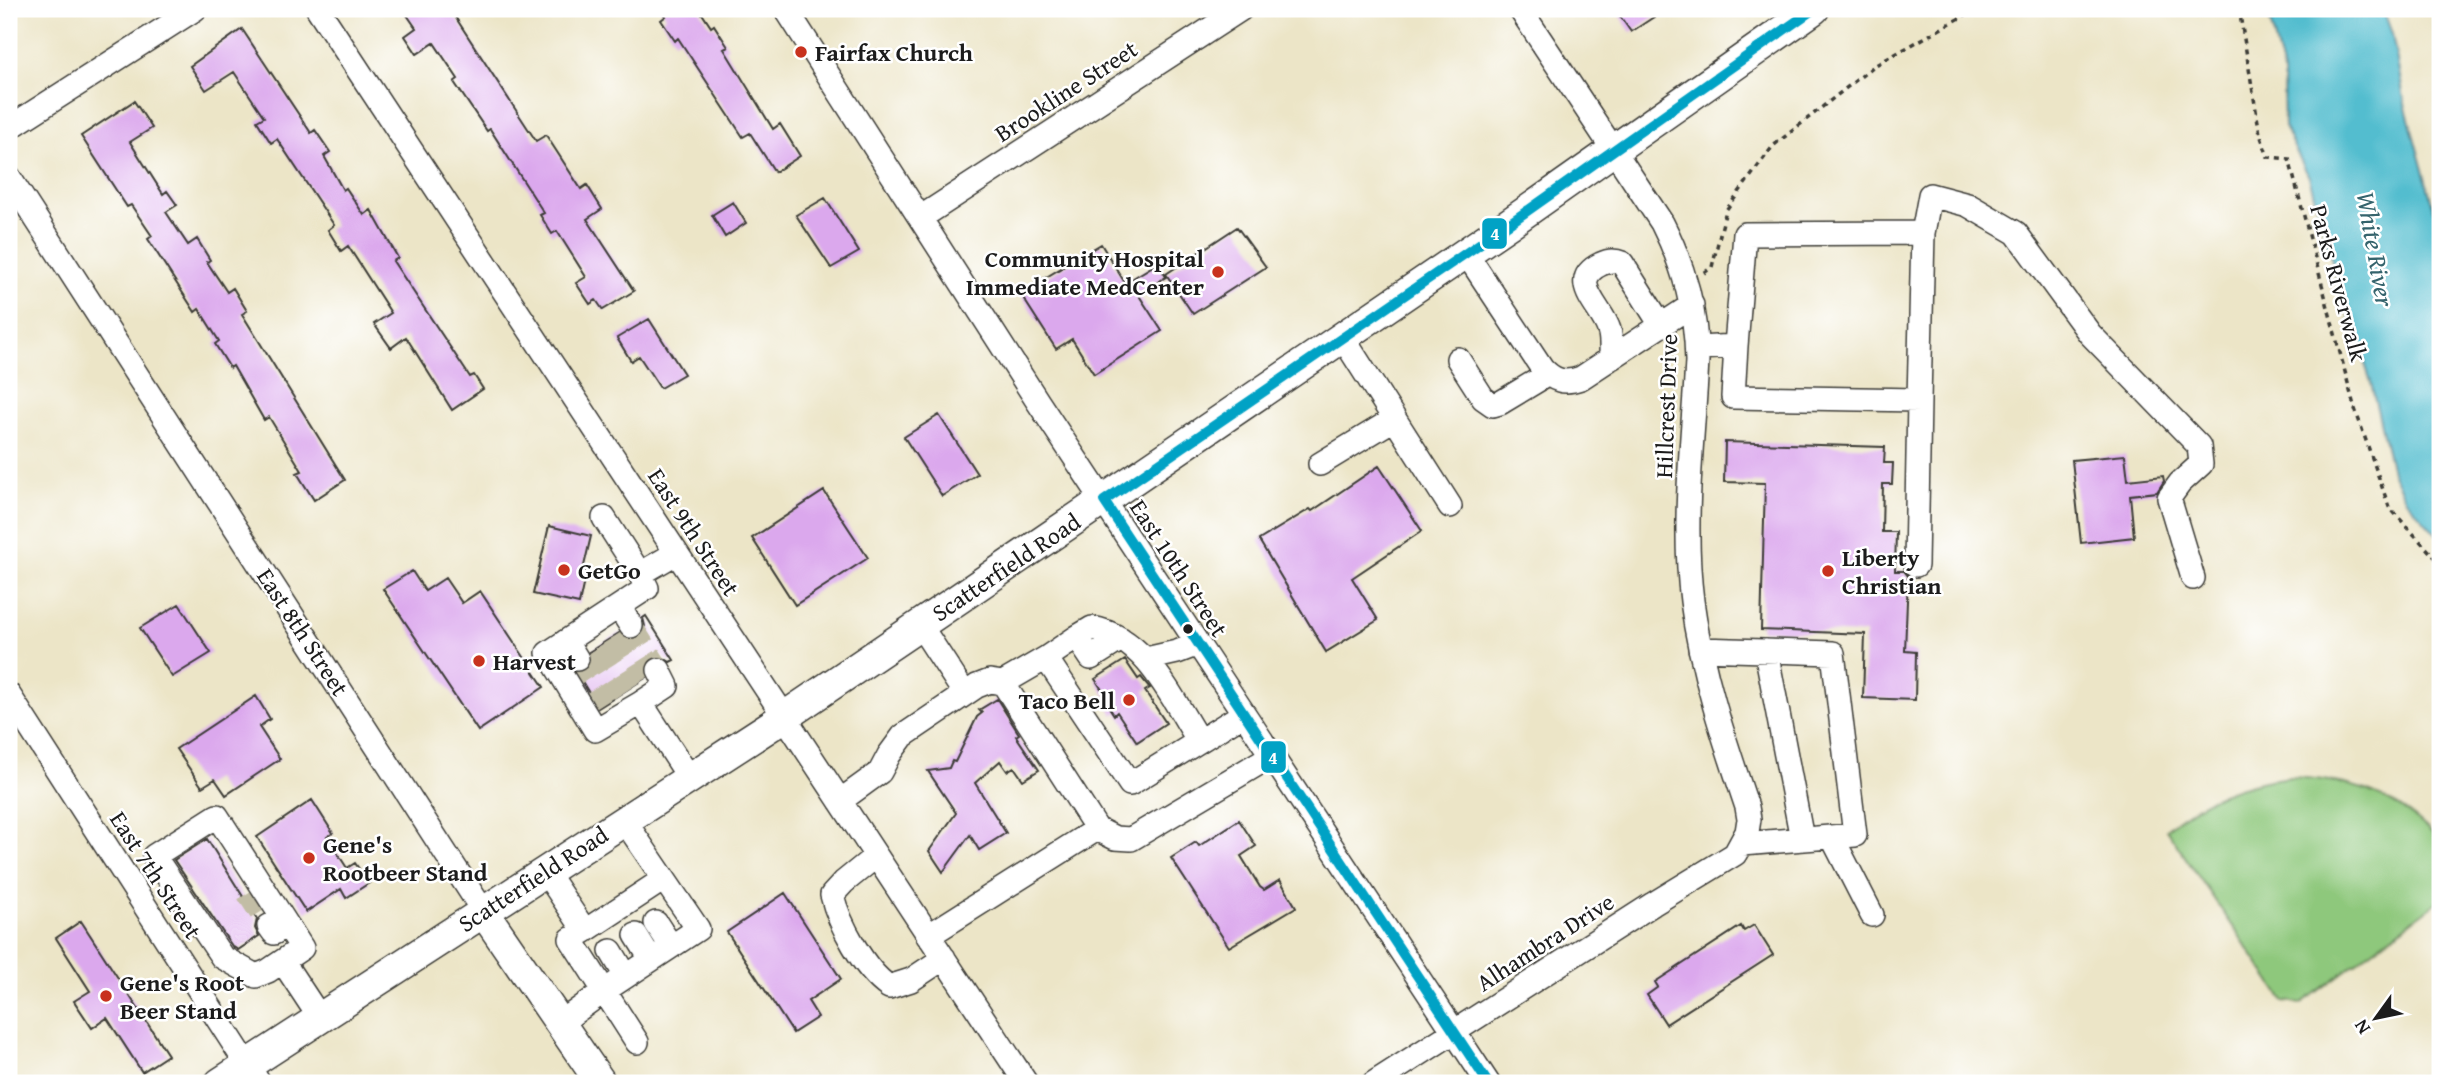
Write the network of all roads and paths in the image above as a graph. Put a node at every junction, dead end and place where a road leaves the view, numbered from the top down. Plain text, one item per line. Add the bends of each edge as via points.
1 (194, 9) edge
2 (318, 9) edge
3 (786, 9) edge
4 (1241, 9) edge
5 (1520, 9) edge
6 (1814, 9) edge
7 (1976, 9) edge
8 (2239, 9) edge
9 (9, 128) edge
10 (1614, 150) junction
11 (9, 177) edge
12 (920, 218) junction
13 (1923, 233) junction
14 (1466, 253) junction
15 (1689, 295) junction
16 (1661, 325) junction
17 (1343, 338) junction
18 (1736, 346) junction
19 (1697, 348) junction
20 (1611, 358) junction
21 (1458, 359) dead end
22 (1548, 374) junction
23 (1919, 400) junction
24 (1394, 419) junction
25 (1320, 464) dead end
26 (1104, 501) junction
27 (1450, 506) dead end
28 (604, 518) dead end
29 (676, 553) junction
30 (2440, 563) edge
31 (1916, 565) dead end
32 (640, 575) junction
33 (2193, 578) dead end
34 (920, 625) junction
35 (1198, 644) junction
36 (1700, 649) junction
37 (1766, 651) junction
38 (1046, 658) junction
39 (1146, 659) junction
40 (1003, 683) junction
41 (965, 694) junction
42 (9, 695) edge
43 (1243, 713) junction
44 (785, 717) junction
45 (1199, 741) junction
46 (1271, 756) junction
47 (690, 777) junction
48 (840, 801) junction
49 (624, 820) junction
50 (1097, 829) junction
51 (1832, 837) junction
52 (1802, 839) junction
53 (1742, 844) junction
54 (153, 856) junction
55 (876, 856) junction
56 (545, 871) junction
57 (125, 875) junction
58 (664, 879) junction
59 (483, 911) junction
60 (1872, 915) dead end
61 (656, 923) dead end
62 (592, 928) junction
63 (636, 936) dead end
64 (928, 936) junction
65 (671, 947) junction
66 (611, 951) dead end
67 (944, 958) junction
68 (651, 959) junction
69 (283, 962) junction
70 (626, 976) junction
71 (604, 991) junction
72 (320, 1018) junction
73 (560, 1023) junction
74 (1453, 1033) junction
75 (636, 1042) dead end
76 (253, 1074) edge
77 (220, 1083) edge
78 (601, 1083) edge
79 (1026, 1083) edge
80 (1374, 1083) edge
81 (1488, 1083) edge

1 - 9 street
2 - 29 street, East 9th Street
3 - 12 street, East 10th Street
4 - 12 street, Brookline Street
5 - 10 street, Hillcrest Drive
6 - 10 main road, Scatterfield Road
7 - 15 path via 1874,66 1773,146 1726,210 1712,267
8 - 30 path, Parks Riverwalk via 2260,134 2268,157 2289,159 2354,406 2389,507
10 - 14 main road, Scatterfield Road
10 - 15 street, Hillcrest Drive via 1662,223 1678,254
11 - 59 street, East 8th Street
12 - 26 street, East 10th Street
13 - 18 street via 1745,234
13 - 23 street
13 - 33 street via 1930,195 1968,205 2015,233 2090,334 2199,446 2201,464 2169,498
14 - 17 main road, Scatterfield Road
14 - 22 street
15 - 16 street
15 - 19 street, Hillcrest Drive
16 - 20 street
16 - 20 street via 1622,263 1610,261 1594,268 1586,289 1609,329
17 - 24 street
17 - 26 main road, Scatterfield Road
18 - 19 street
18 - 23 street via 1733,397
19 - 36 street, Hillcrest Drive via 1688,547
20 - 22 street via 1572,382
21 - 22 street via 1483,398 1493,405
23 - 31 street
24 - 25 street
24 - 27 street
26 - 34 main road, Scatterfield Road
26 - 35 street, East 10th Street
28 - 32 street
29 - 32 street
29 - 44 street, East 9th Street
32 - 47 street via 647,588 598,634 548,653 594,730 631,695
34 - 41 street
34 - 44 main road, Scatterfield Road
35 - 39 street
35 - 43 street, East 10th Street
36 - 37 street
36 - 53 street, Hillcrest Drive via 1747,807 1749,819
37 - 51 street via 1833,653 1855,835
37 - 52 street
38 - 39 street via 1092,628 1108,630
38 - 40 street
38 - 45 street via 1130,784
39 - 45 street
40 - 41 street via 990,681
40 - 50 street
41 - 48 street via 903,736 880,772
42 - 57 street, East 7th Street
43 - 45 street
43 - 46 street, East 10th Street
44 - 47 main road, Scatterfield Road
44 - 48 street, East 9th Street
46 - 50 street via 1131,839 1115,838
46 - 74 street, East 10th Street
47 - 49 main road, Scatterfield Road
48 - 55 street, East 9th Street
49 - 56 main road, Scatterfield Road
49 - 58 street
50 - 64 street
51 - 52 street
51 - 60 street
52 - 53 street
53 - 74 street, Alhambra Drive via 1735,854
54 - 57 street
54 - 69 street via 222,957 256,976
54 - 69 street via 218,816 278,925 302,948
55 - 64 street, East 9th Street
55 - 67 street via 832,895 836,911 868,966 889,987 911,980
56 - 59 main road, Scatterfield Road
56 - 62 street
57 - 76 street, East 7th Street
58 - 62 street
58 - 65 street via 698,929
59 - 72 main road, Scatterfield Road
59 - 73 main road, East 8th Street
61 - 65 street
62 - 71 street via 571,939
63 - 68 street
64 - 67 street, East 9th Street
65 - 68 street
66 - 70 street
67 - 79 street, East 9th Street
68 - 70 street
69 - 72 street
70 - 71 street
71 - 73 street
71 - 75 street
72 - 76 main road, Scatterfield Road
73 - 78 main road, East 8th Street
74 - 80 street, Alhambra Drive
74 - 81 street, East 10th Street
76 - 77 main road, Scatterfield Road

